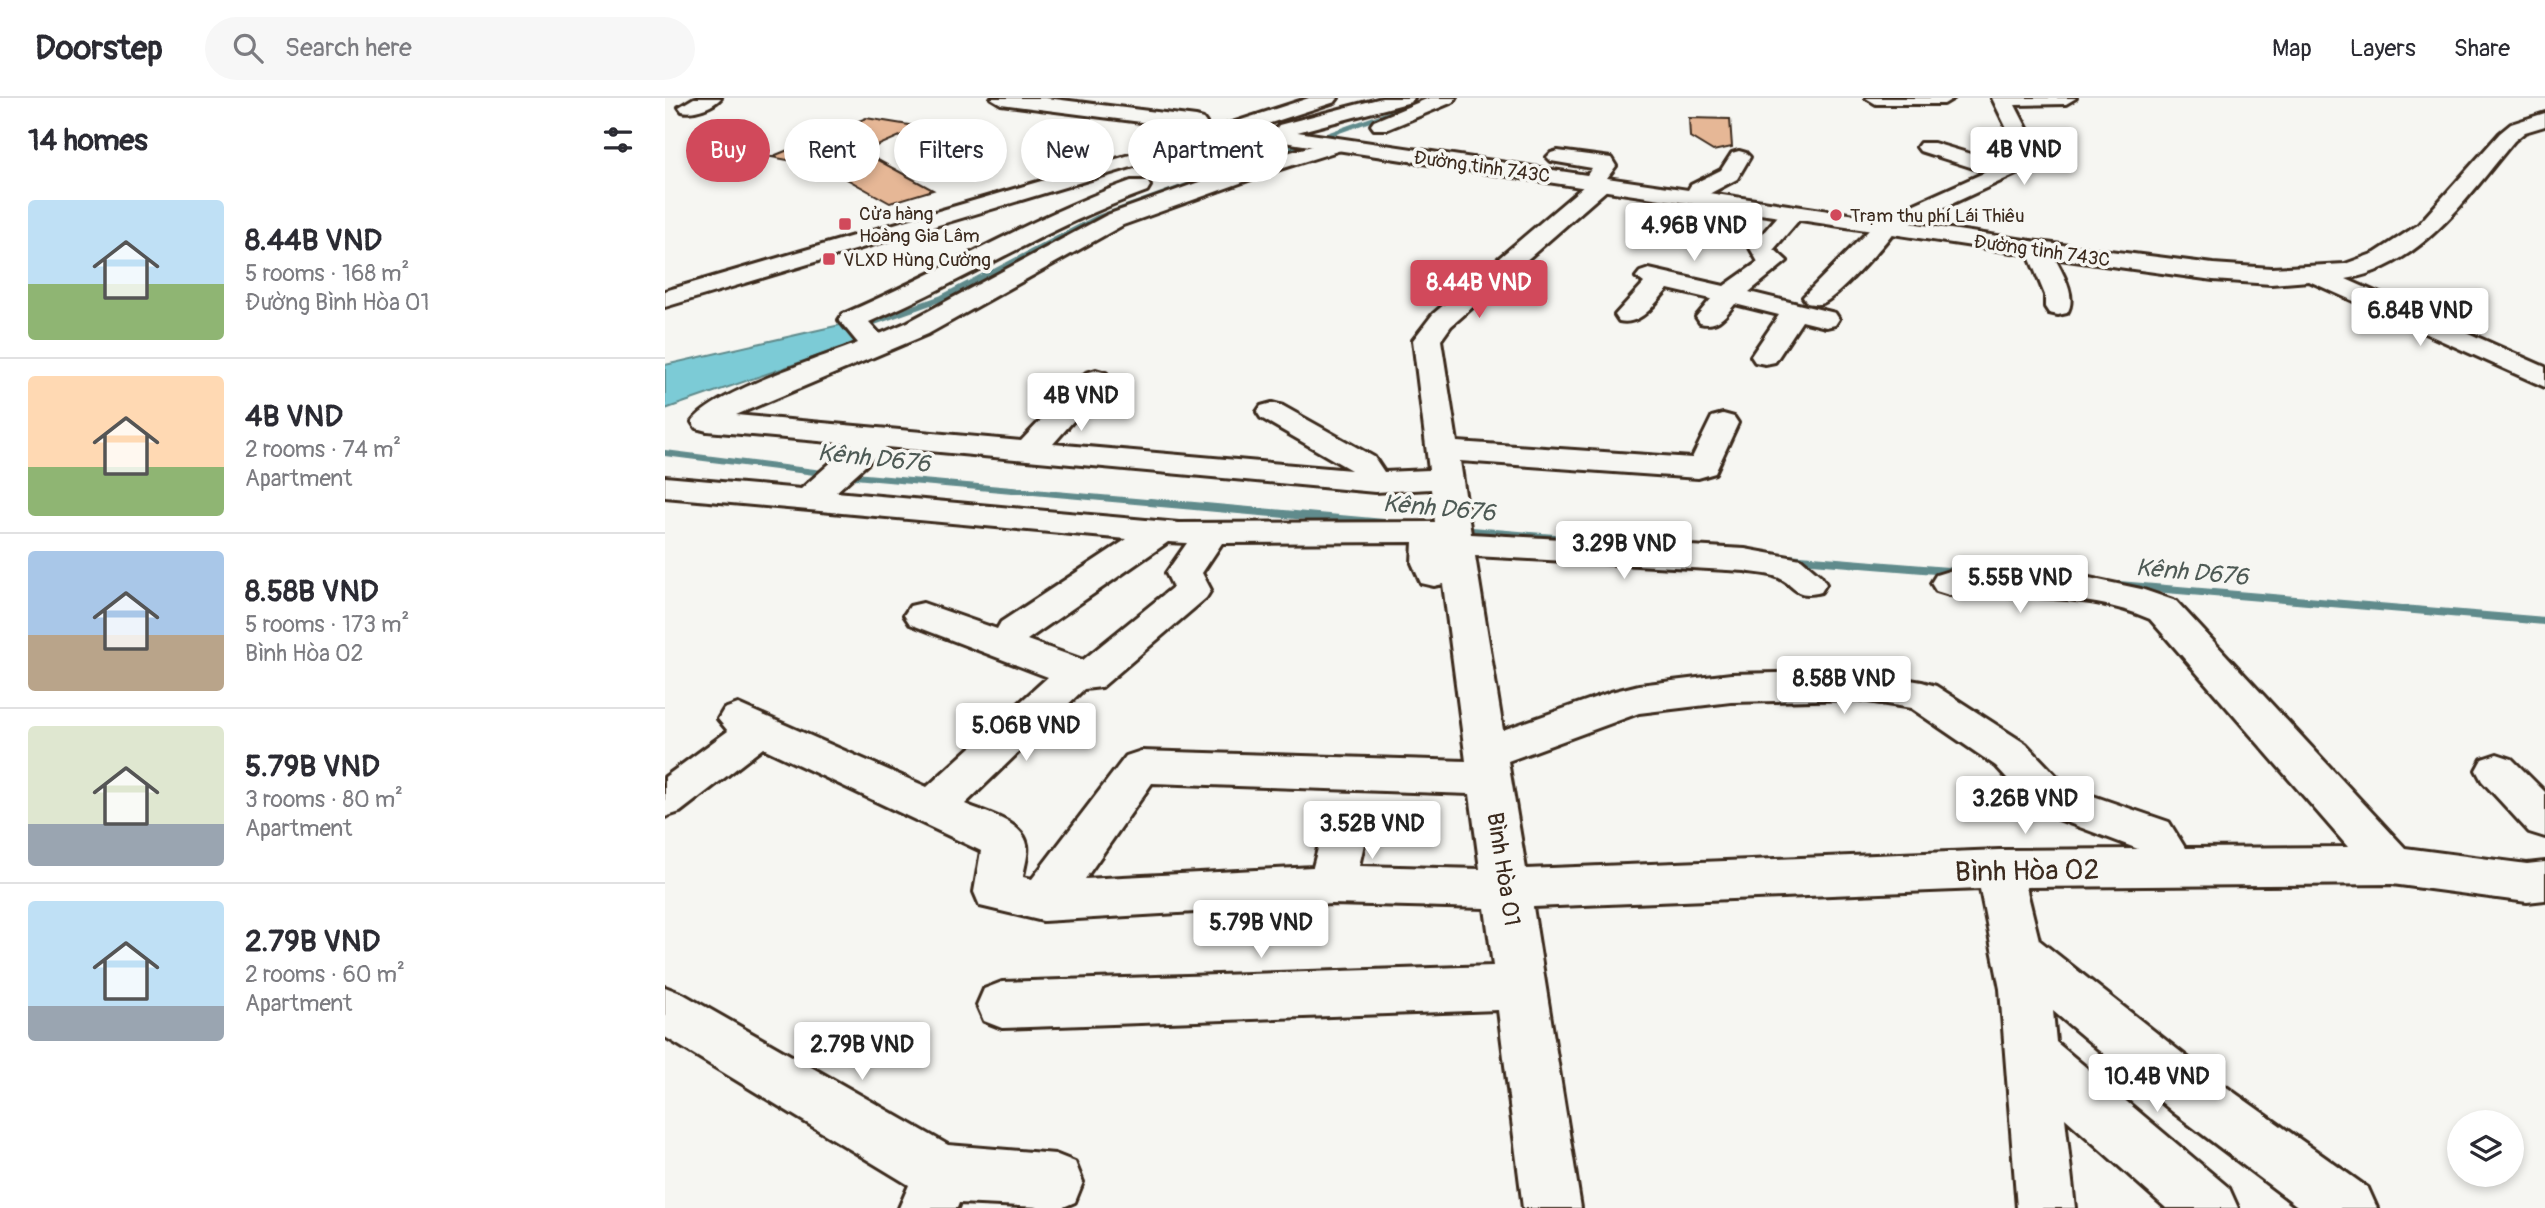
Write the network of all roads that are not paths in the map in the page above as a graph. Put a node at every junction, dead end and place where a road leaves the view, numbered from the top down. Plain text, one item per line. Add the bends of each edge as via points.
1 (711, 98) edge
2 (1001, 98) edge
3 (1042, 98) edge
4 (1328, 98) edge
5 (1404, 98) edge
6 (1446, 98) edge
7 (1876, 98) edge
8 (1944, 98) edge
9 (2066, 98) edge
10 (2003, 99) edge
11 (689, 107) dead end
12 (2545, 109) edge
13 (1155, 119) edge
14 (1165, 119) edge
15 (1276, 119) edge
16 (1286, 119) edge
17 (2545, 119) edge
18 (1288, 127) edge
19 (2483, 131) dead end
20 (1344, 142) junction
21 (1927, 147) dead end
22 (1128, 149) edge
23 (1128, 155) edge
24 (1558, 157) dead end
25 (1739, 157) dead end
26 (2007, 172) junction
27 (1602, 178) junction
28 (1152, 182) edge
29 (1699, 190) junction
30 (1025, 193) junction
31 (1072, 210) junction
32 (1792, 214) junction
33 (1115, 220) junction
34 (1891, 224) junction
35 (2038, 249) junction
36 (2310, 264) junction
37 (665, 283) edge
38 (1729, 295) junction
39 (665, 299) edge
40 (2058, 307) dead end
41 (1812, 309) junction
42 (1628, 315) dead end
43 (1709, 317) dead end
44 (877, 346) junction
45 (1765, 356) dead end
46 (2545, 378) edge
47 (1095, 379) dead end
48 (1272, 412) dead end
49 (1723, 423) dead end
50 (869, 445) junction
51 (1029, 451) junction
52 (1375, 482) junction
53 (665, 486) edge
54 (809, 499) junction
55 (1450, 510) junction
56 (1162, 531) junction
57 (1212, 533) junction
58 (1949, 583) dead end
59 (1808, 584) dead end
60 (923, 615) dead end
61 (1014, 631) dead end
62 (1077, 673) junction
63 (1487, 765) junction
64 (2497, 770) dead end
65 (665, 800) edge
66 (932, 808) junction
67 (2545, 820) edge
68 (1347, 822) dead end
69 (2392, 865) junction
70 (2172, 867) junction
71 (1999, 869) junction
72 (2545, 880) edge
73 (1332, 885) junction
74 (1509, 889) junction
75 (1043, 901) junction
76 (2019, 953) junction
77 (1522, 986) junction
78 (1002, 1004) dead end
79 (665, 1010) edge
80 (2031, 1054) junction
81 (1055, 1182) dead end
82 (935, 1191) edge
83 (1552, 1208) edge
84 (2046, 1208) edge
85 (2209, 1208) edge
86 (2348, 1208) edge

1 - 11 main road
2 - 13 main road
3 - 14 main road
4 - 15 main road
5 - 16 main road
6 - 20 main road
7 - 8 main road
9 - 10 main road
10 - 26 main road via 2022,139 2036,152 2035,158
12 - 19 main road via 2515,114
17 - 36 main road, Đường tỉnh 743C via 2507,137 2426,230 2384,258 2348,271
18 - 20 main road, Đường tỉnh 743C
20 - 27 main road, Đường tỉnh 743C
20 - 33 main road
21 - 26 main road
22 - 37 main road
23 - 30 main road
24 - 27 main road via 1603,163
25 - 29 main road via 1728,174
26 - 34 main road
27 - 29 main road, Đường tỉnh 743C
27 - 32 main road, Đường tỉnh 743C
27 - 55 main road, Bình Hòa 01 via 1442,320 1427,340
28 - 31 main road
29 - 34 main road, Đường tỉnh 743C
30 - 31 main road
30 - 39 main road
31 - 33 main road
31 - 44 main road via 852,320
32 - 34 main road, Đường tỉnh 743C
32 - 38 main road via 1762,248 1765,256 1775,261
33 - 44 main road via 950,312
34 - 35 main road, Đường tỉnh 743C
34 - 36 main road, Đường tỉnh 743C via 2183,257 2279,256
34 - 41 main road
35 - 36 main road, Đường tỉnh 743C via 2213,272
35 - 40 main road via 2058,295
36 - 46 main road
38 - 41 main road
38 - 42 main road via 1655,278
38 - 43 main road
41 - 45 main road
44 - 50 main road via 731,404 708,422
47 - 51 main road
48 - 52 main road via 1363,464
49 - 55 main road via 1704,466
50 - 51 main road
50 - 54 main road
51 - 52 main road
52 - 55 main road
53 - 54 main road
54 - 56 main road
55 - 57 main road via 1434,575 1430,531
55 - 59 main road via 1710,569 1789,567
55 - 63 main road, Bình Hòa 01
56 - 57 main road
56 - 61 main road
57 - 62 main road via 1184,573 1193,590 1088,677
58 - 69 main road via 2093,591 2144,599 2164,610
60 - 62 main road
62 - 66 main road
63 - 70 main road via 1611,706 1639,699 1731,688 1856,685 1922,696 2011,755 2052,799 2153,835
63 - 74 main road, Bình Hòa 01
63 - 75 main road via 1141,767
64 - 67 main road
65 - 66 main road via 749,724
66 - 75 main road, Bình Hòa 02 via 1005,845 997,892
68 - 73 main road
69 - 70 main road, Bình Hòa 02
69 - 72 main road, Bình Hòa 02 via 2527,883
70 - 71 main road, Bình Hòa 02
71 - 74 main road, Bình Hòa 02
71 - 76 main road
73 - 74 main road, Bình Hòa 02
73 - 75 main road, Bình Hòa 02
74 - 77 main road, Bình Hòa 01
76 - 80 main road
76 - 86 main road via 2192,1094
77 - 78 main road
77 - 83 main road, Bình Hòa 01
79 - 82 main road
80 - 84 main road
80 - 85 main road
81 - 82 main road

